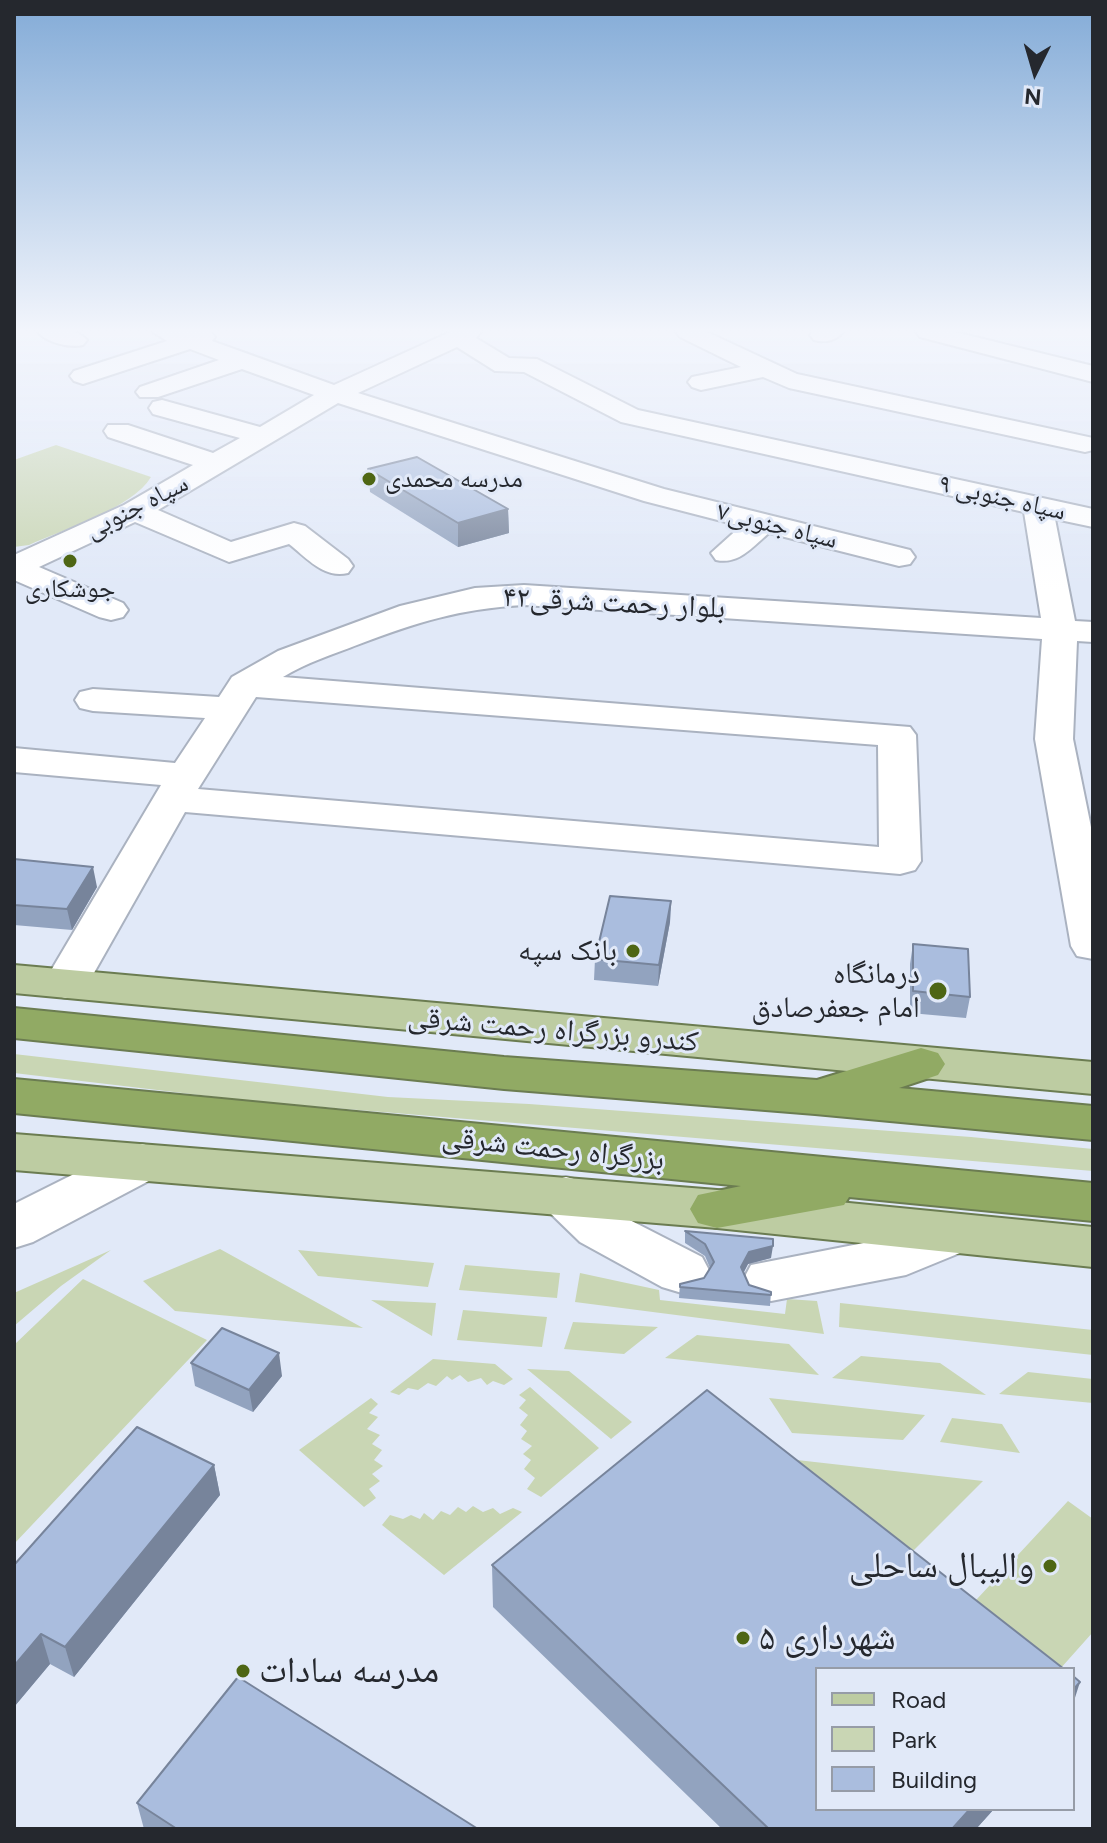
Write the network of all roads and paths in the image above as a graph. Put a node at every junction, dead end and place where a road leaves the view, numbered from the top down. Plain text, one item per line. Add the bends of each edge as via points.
1 (210, 418) edge
2 (294, 418) edge
3 (411, 418) edge
4 (639, 418) edge
5 (965, 418) edge
6 (118, 431) dead end
7 (264, 436) junction
8 (1085, 444) dead end
9 (217, 464) junction
10 (1038, 506) junction
11 (135, 511) junction
12 (1093, 517) edge
13 (764, 522) junction
14 (727, 553) dead end
15 (899, 557) dead end
16 (337, 566) dead end
17 (14, 567) edge
18 (111, 610) dead end
19 (1077, 631) edge
20 (237, 697) junction
21 (93, 700) dead end
22 (1054, 739) junction
23 (1093, 742) edge
24 (14, 760) edge
25 (180, 788) junction
26 (1085, 871) edge
27 (1093, 946) edge
28 (14, 979) edge
29 (66, 984) junction
30 (14, 1023) edge
31 (921, 1064) junction
32 (1093, 1078) edge
33 (14, 1096) edge
34 (815, 1097) junction
35 (1093, 1123) edge
36 (14, 1152) edge
37 (142, 1162) junction
38 (886, 1182) junction
39 (566, 1196) junction
40 (1093, 1202) edge
41 (717, 1209) junction
42 (14, 1228) edge
43 (953, 1234) junction
44 (1093, 1247) edge
45 (682, 1272) dead end
46 (771, 1280) dead end

1 - 7 street
2 - 7 street, سپاه جنوبی
3 - 13 street, سپاه جنوبی۷ via 654,495
4 - 10 street, ۹ سپاه جنوبی
5 - 8 street
6 - 9 street
7 - 9 street, سپاه جنوبی
9 - 11 street, سپاه جنوبی
10 - 12 street, ۹ سپاه جنوبی
10 - 19 street
11 - 16 street via 229,553 294,532
11 - 17 street, سپاه جنوبی
13 - 14 street
13 - 15 street, سپاه جنوبی۷
17 - 18 street
19 - 20 street, بلوار رحمت شرقی۴۲ via 524,595 475,598 412,613 290,658
19 - 22 street
20 - 21 street
20 - 25 street, بلوار رحمت شرقی۴۲
20 - 25 street via 897,735 900,861
22 - 23 street
22 - 26 street
24 - 25 street
25 - 29 street, بلوار رحمت شرقی۴۲
26 - 27 street
28 - 29 main road, کندرو بزرگراه رحمت شرقی
29 - 31 main road, کندرو بزرگراه رحمت شرقی
30 - 34 highway via 504,1073
31 - 32 main road, کندرو بزرگراه رحمت شرقی
31 - 34 highway
33 - 38 highway, بزرگراه رحمت شرقی
34 - 35 highway
36 - 37 main road
37 - 39 main road
37 - 42 street
38 - 40 highway, بزرگراه رحمت شرقی
38 - 41 highway
39 - 41 main road
39 - 45 street via 599,1228
41 - 43 main road
43 - 44 main road
43 - 46 street via 886,1260

